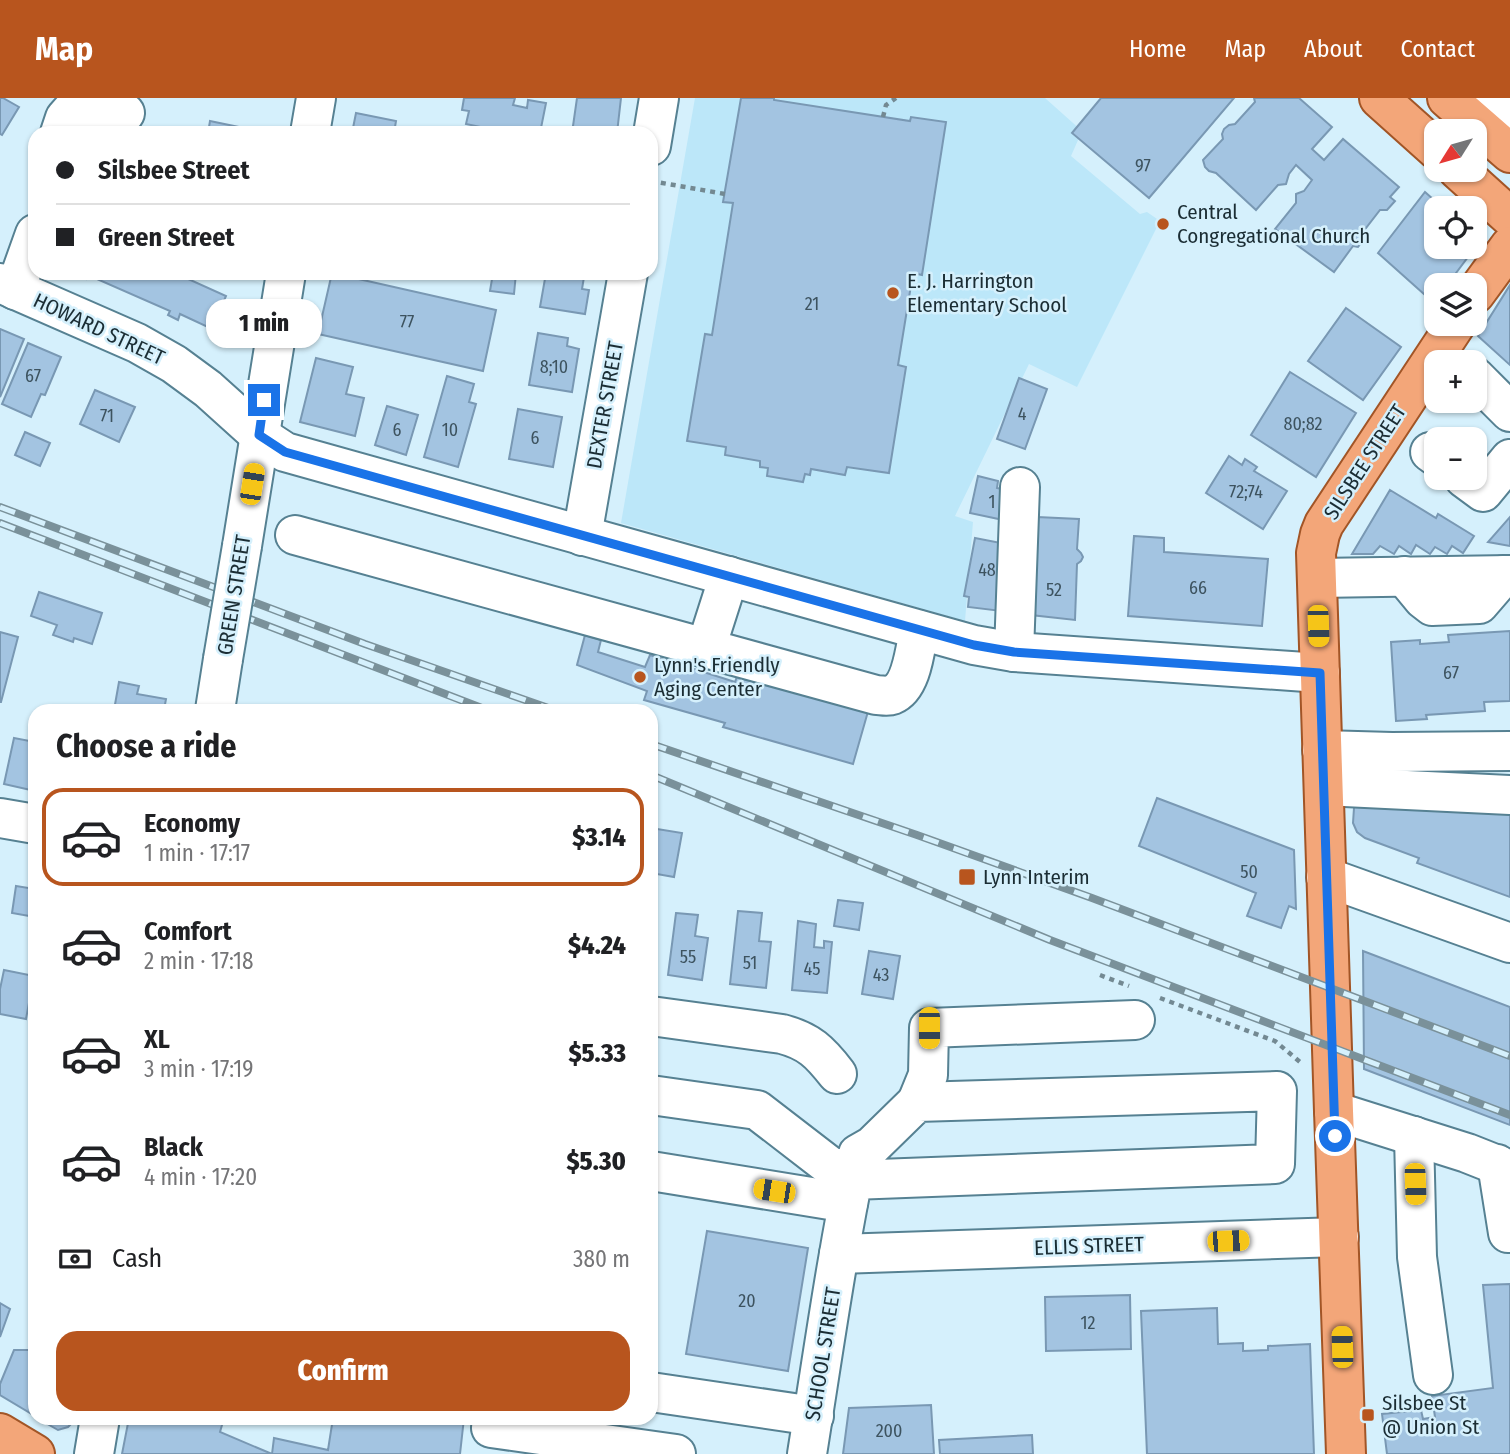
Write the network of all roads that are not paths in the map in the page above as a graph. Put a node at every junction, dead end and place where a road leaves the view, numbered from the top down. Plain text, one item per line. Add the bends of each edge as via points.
1 (316, 98) edge
2 (659, 98) edge
3 (1379, 98) edge
4 (1447, 98) edge
5 (1492, 98) edge
6 (125, 113) dead end
7 (1510, 125) edge
8 (62, 126) edge
9 (311, 126) edge
10 (654, 126) edge
11 (1424, 138) edge
12 (1510, 153) edge
13 (1471, 182) edge
14 (1510, 217) edge
15 (1510, 246) edge
16 (28, 247) edge
17 (1487, 278) edge
18 (285, 280) edge
19 (627, 280) edge
20 (7, 286) edge
21 (1453, 343) edge
22 (1487, 389) edge
23 (1510, 412) edge
24 (259, 435) junction
25 (1510, 460) edge
26 (1020, 487) dead end
27 (1487, 487) edge
28 (295, 535) dead end
29 (582, 536) junction
30 (1507, 575) edge
31 (729, 576) junction
32 (1317, 578) junction
33 (919, 630) junction
34 (706, 649) junction
35 (1014, 652) junction
36 (1320, 673) junction
37 (216, 704) edge
38 (1510, 751) edge
39 (1323, 768) junction
40 (1510, 794) edge
41 (0, 818) edge
42 (28, 823) edge
43 (1326, 877) junction
44 (1510, 943) edge
45 (1141, 1001) road end
46 (658, 1017) edge
47 (837, 1074) dead end
48 (658, 1096) edge
49 (1333, 1101) junction
50 (917, 1102) junction
51 (1413, 1136) junction
52 (1503, 1167) edge
53 (658, 1171) edge
54 (853, 1176) junction
55 (1510, 1233) edge
56 (1339, 1237) junction
57 (839, 1254) junction
58 (1433, 1375) dead end
59 (658, 1393) edge
60 (814, 1416) junction
61 (99, 1425) edge
62 (0, 1433) edge
63 (491, 1433) edge
64 (35, 1454) edge
65 (94, 1454) edge
66 (676, 1454) edge
67 (807, 1454) edge
68 (1346, 1454) edge

1 - 9 street
2 - 10 street
3 - 11 main road
4 - 12 main road
5 - 7 street
6 - 8 street via 73,109
13 - 14 main road
15 - 17 main road
16 - 20 street
18 - 24 street, GREEN STREET
19 - 29 street, DEXTER STREET
20 - 24 street, HOWARD STREET via 174,364
21 - 32 main road, SILSBEE STREET via 1324,524 1318,543
22 - 23 street
24 - 29 street, HOWARD STREET via 285,452
24 - 37 street, GREEN STREET, bridge
25 - 27 street
26 - 35 street
28 - 34 street
29 - 31 street, HOWARD STREET
30 - 32 street
31 - 33 street, HOWARD STREET
31 - 34 street
32 - 36 main road, SILSBEE STREET
33 - 34 street via 907,681 890,696
33 - 35 street, HOWARD STREET
35 - 36 street, HOWARD STREET
36 - 39 main road, SILSBEE STREET
38 - 39 street via 1392,752
39 - 40 street
39 - 43 main road, SILSBEE STREET
41 - 42 street
43 - 44 street
43 - 49 main road, SILSBEE STREET
45 - 50 street via 929,1028 928,1075
46 - 47 street via 793,1037 813,1048
48 - 54 street via 757,1111 831,1167
49 - 51 street
49 - 56 main road, SILSBEE STREET
50 - 54 street via 872,1146
50 - 54 street via 1277,1091 1275,1164
51 - 52 street
51 - 58 street via 1417,1256
52 - 55 street
53 - 54 street
54 - 57 street, SCHOOL STREET
56 - 57 street, ELLIS STREET
56 - 68 main road, SILSBEE STREET
57 - 60 street, SCHOOL STREET
59 - 60 street
60 - 67 street, SCHOOL STREET
61 - 65 street
62 - 64 main road
63 - 66 street

